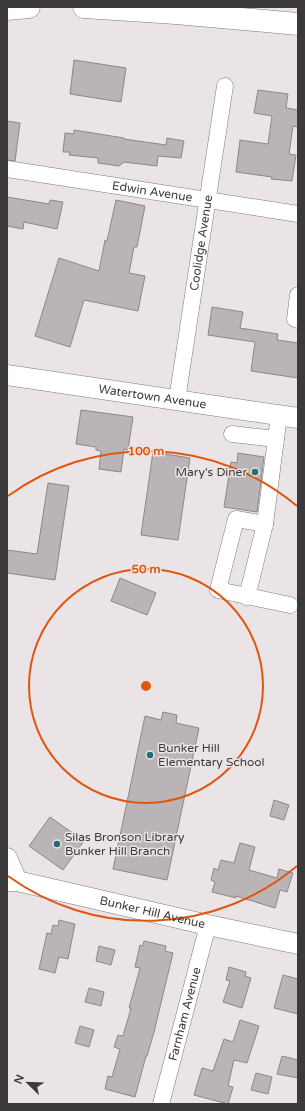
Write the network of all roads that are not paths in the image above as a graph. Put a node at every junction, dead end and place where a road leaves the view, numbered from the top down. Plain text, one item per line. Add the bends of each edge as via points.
1 (29, 7) edge
2 (84, 7) edge
3 (7, 9) edge
4 (298, 24) edge
5 (226, 86) dead end
6 (7, 169) edge
7 (208, 200) junction
8 (298, 214) edge
9 (298, 295) edge
10 (298, 320) edge
11 (7, 375) edge
12 (177, 400) junction
13 (289, 416) edge
14 (232, 434) dead end
15 (276, 439) junction
16 (265, 524) junction
17 (247, 597) junction
18 (290, 605) dead end
19 (7, 858) edge
20 (12, 881) edge
21 (208, 925) junction
22 (298, 944) edge
23 (161, 1104) edge

1 - 3 highway
2 - 4 highway
5 - 7 street, Coolidge Avenue
6 - 7 street, Edwin Avenue
7 - 8 street, Edwin Avenue
7 - 12 street, Coolidge Avenue
9 - 10 street via 295,319
11 - 12 main road, Watertown Avenue
12 - 13 main road, Watertown Avenue
13 - 15 street
14 - 15 street
15 - 16 street
16 - 17 street
16 - 17 street via 236,519 218,590
17 - 18 street
19 - 20 main road
20 - 21 main road, Bunker Hill Avenue
21 - 22 main road, Bunker Hill Avenue
21 - 23 street, Farnham Avenue

